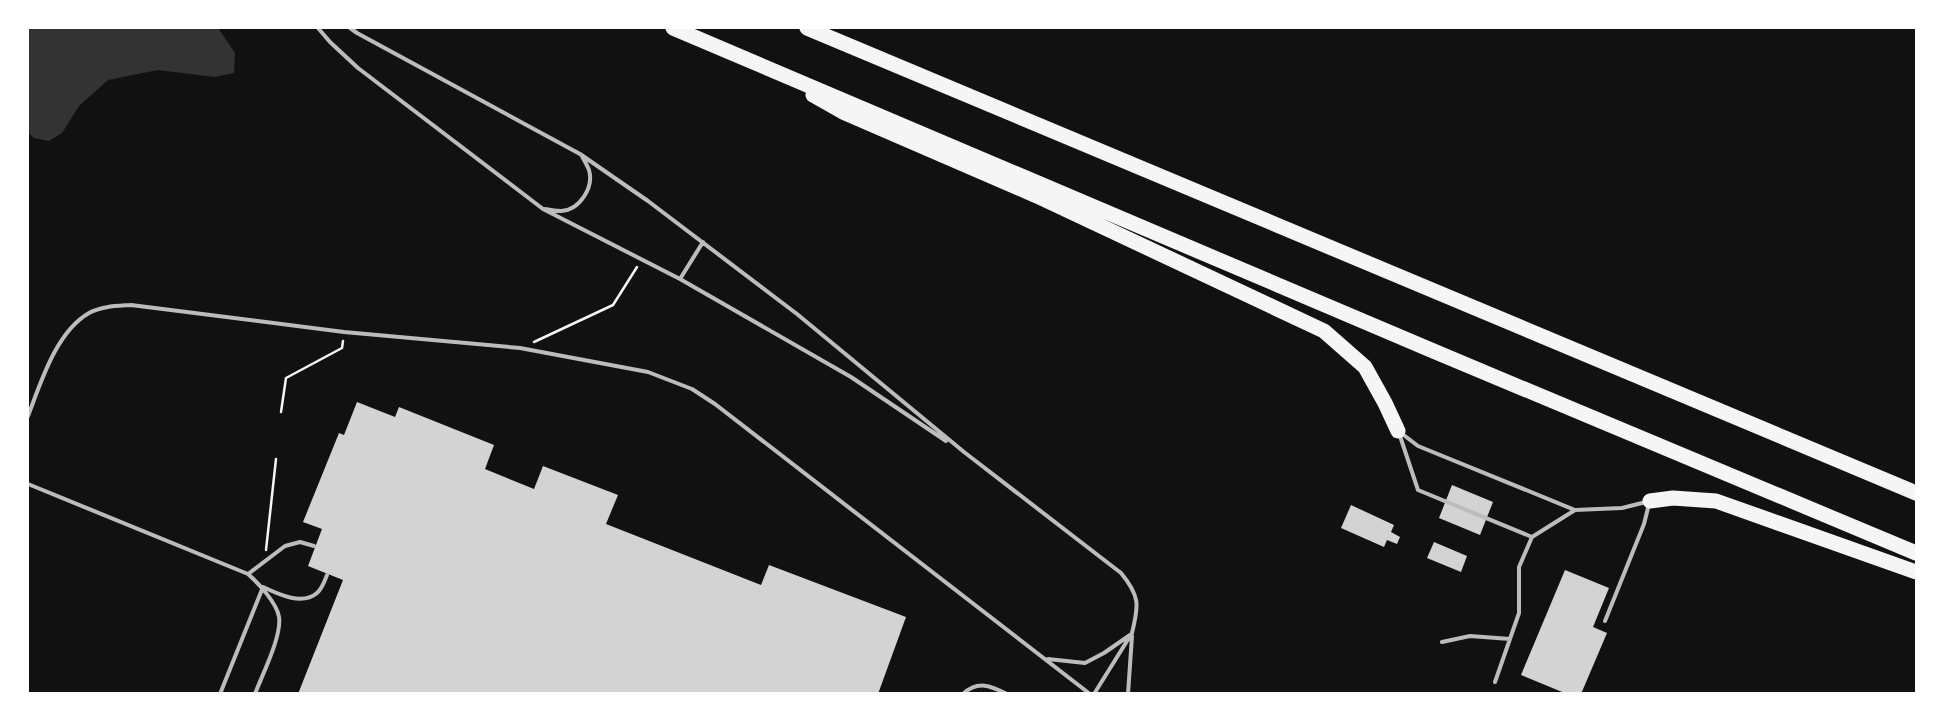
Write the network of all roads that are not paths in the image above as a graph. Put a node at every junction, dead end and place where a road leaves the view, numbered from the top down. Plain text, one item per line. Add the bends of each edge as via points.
1 (318, 28) edge
2 (350, 28) edge
3 (673, 28) edge
4 (807, 28) edge
5 (753, 60) junction
6 (580, 154) junction
7 (543, 209) junction
8 (704, 242) junction
9 (680, 279) junction
10 (28, 416) edge
11 (1398, 431) junction
12 (964, 452) junction
13 (28, 484) edge
14 (1916, 493) edge
15 (1650, 501) junction
16 (1575, 510) junction
17 (1532, 537) junction
18 (314, 546) dead end
19 (1916, 553) edge
20 (1916, 572) edge
21 (248, 574) junction
22 (327, 575) dead end
23 (263, 587) junction
24 (1604, 621) dead end
25 (1132, 633) junction
26 (1510, 638) junction
27 (1442, 642) dead end
28 (1046, 659) junction
29 (1495, 682) dead end
30 (220, 694) edge
31 (255, 694) edge
32 (963, 694) edge
33 (1007, 694) edge
34 (1090, 694) edge
35 (1094, 694) edge
36 (1128, 694) edge

1 - 7 lane via 358,68
2 - 6 lane
3 - 5 highway
4 - 14 highway
5 - 11 highway via 843,112 1037,196 1324,331 1365,367
5 - 19 highway
6 - 7 lane via 589,171 590,184 582,200 572,209
6 - 8 lane
7 - 9 lane
8 - 9 lane
8 - 12 lane
9 - 12 lane via 851,377
10 - 28 lane via 54,353 72,326 89,313 108,306 131,305 344,332 520,348 648,372 692,390 714,404
11 - 16 lane via 1418,446
11 - 17 lane via 1418,490
12 - 25 lane via 1121,573 1132,586 1136,599
13 - 21 lane
15 - 16 lane via 1622,508
15 - 20 highway via 1673,498 1716,501
15 - 24 lane via 1644,524
16 - 17 lane
17 - 26 lane via 1519,567 1519,613
18 - 21 lane via 300,542 285,546
21 - 23 lane
22 - 23 lane via 318,593 304,599
23 - 30 lane
23 - 31 lane via 280,616 279,633
25 - 28 lane via 1085,663
25 - 35 lane
25 - 36 lane
26 - 27 lane via 1470,636
26 - 29 lane
28 - 34 lane
32 - 33 lane via 980,684

